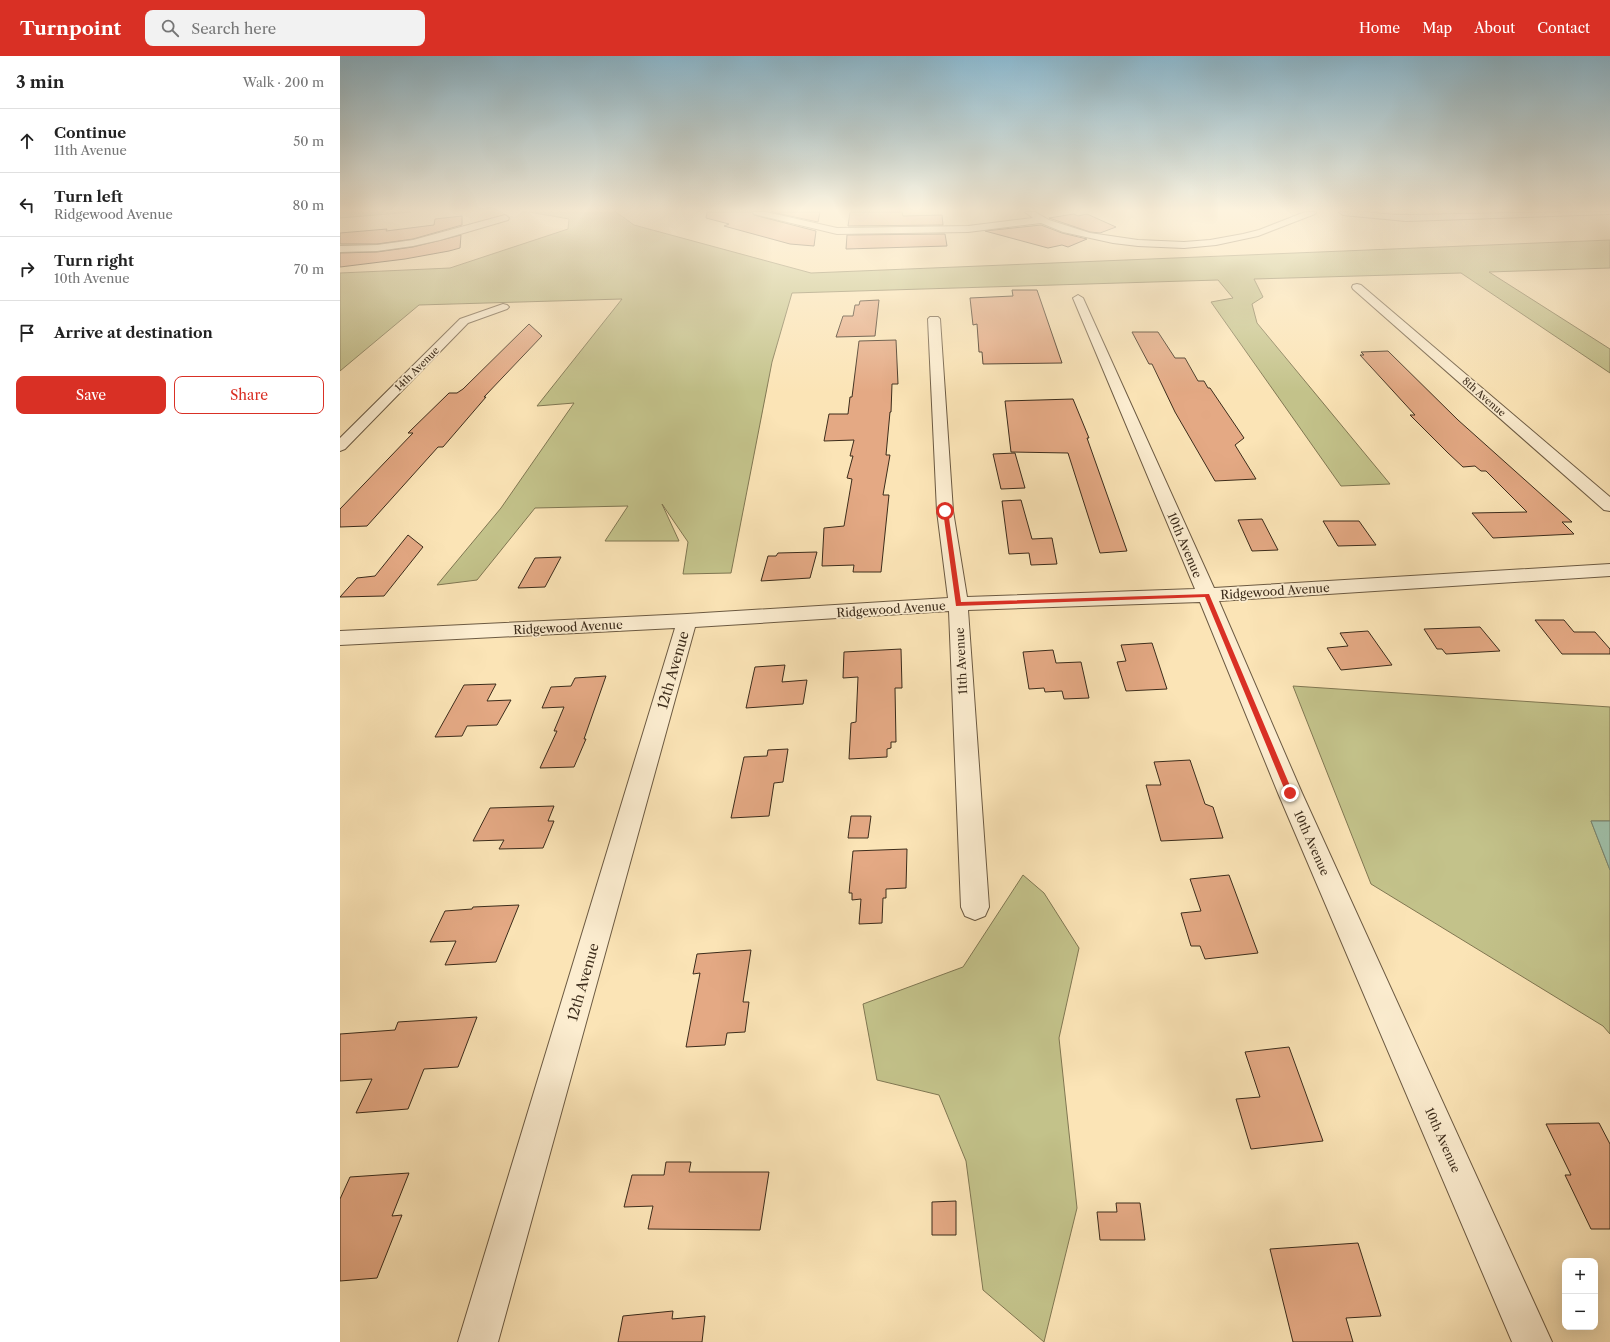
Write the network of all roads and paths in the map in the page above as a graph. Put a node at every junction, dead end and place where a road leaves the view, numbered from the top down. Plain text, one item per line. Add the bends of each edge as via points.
1 (1357, 287) dead end
2 (1078, 298) dead end
3 (503, 307) dead end
4 (934, 319) dead end
5 (340, 446) edge
6 (1610, 506) edge
7 (1610, 570) edge
8 (1207, 595) junction
9 (958, 604) junction
10 (687, 621) junction
11 (340, 638) edge
12 (975, 907) dead end
13 (478, 1342) edge
14 (1532, 1342) edge

1 - 6 street, 8th Avenue
2 - 8 street, 10th Avenue
3 - 5 street, 14th Avenue via 464,321
4 - 9 street, 11th Avenue via 945,511
7 - 8 street, Ridgewood Avenue
8 - 9 street, Ridgewood Avenue
8 - 14 street, 10th Avenue via 1290,793
9 - 10 street, Ridgewood Avenue
9 - 12 street, 11th Avenue
10 - 11 street, Ridgewood Avenue
10 - 13 street, 12th Avenue

